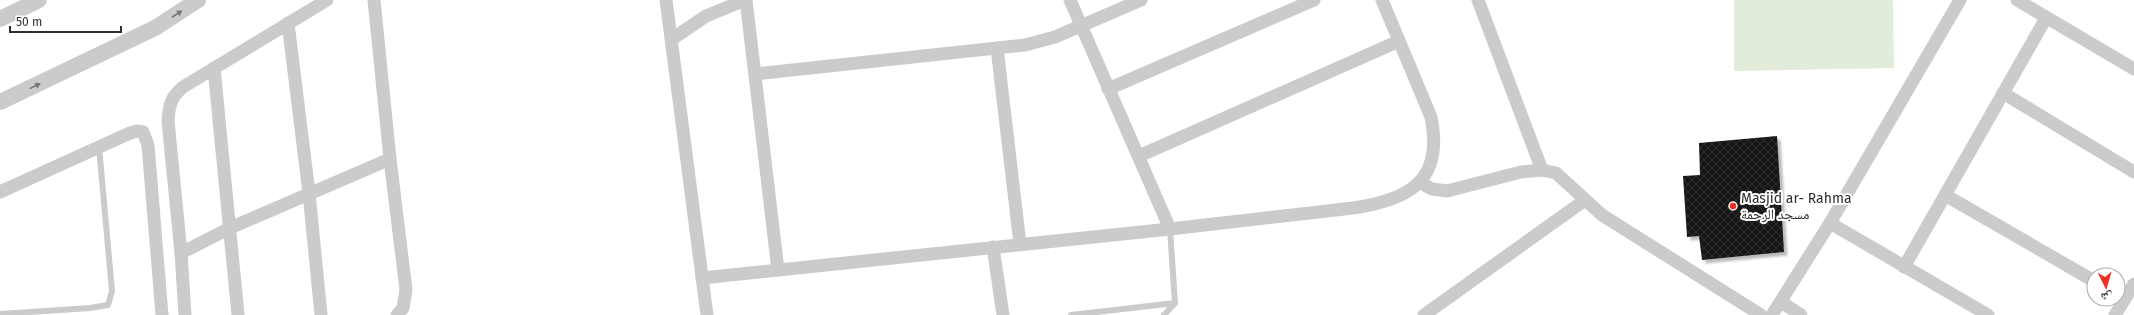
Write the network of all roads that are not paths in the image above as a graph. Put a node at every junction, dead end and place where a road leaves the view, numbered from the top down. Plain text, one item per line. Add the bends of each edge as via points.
1 (39, 0) edge
2 (198, 0) edge
3 (327, 0) edge
4 (374, 0) edge
5 (666, 0) edge
6 (745, 0) edge
7 (1070, 0) edge
8 (1142, 0) edge
9 (1314, 0) edge
10 (1382, 0) edge
11 (1478, 0) edge
12 (1960, 0) edge
13 (2018, 0) edge
14 (2046, 18) junction
15 (0, 19) edge
16 (288, 23) junction
17 (1081, 26) junction
18 (672, 39) junction
19 (1399, 41) junction
20 (997, 48) junction
21 (214, 68) junction
22 (2134, 69) edge
23 (755, 74) junction
24 (1108, 89) junction
25 (2003, 93) junction
26 (0, 102) edge
27 (99, 147) junction
28 (1139, 156) junction
29 (390, 159) junction
30 (1542, 170) junction
31 (2134, 172) edge
32 (1419, 182) junction
33 (0, 192) edge
34 (309, 193) junction
35 (1945, 195) junction
36 (1585, 200) junction
37 (1830, 223) junction
38 (230, 228) junction
39 (1170, 229) junction
40 (1020, 244) junction
41 (993, 247) junction
42 (181, 252) junction
43 (1904, 267) junction
44 (778, 270) junction
45 (2086, 276) edge
46 (702, 278) junction
47 (2134, 284) edge
48 (2126, 292) edge
49 (1781, 302) junction
50 (1175, 303) junction
51 (0, 314) edge
52 (162, 315) edge
53 (185, 315) edge
54 (238, 315) edge
55 (321, 315) edge
56 (397, 315) edge
57 (707, 315) edge
58 (1003, 315) edge
59 (1070, 315) edge
60 (1164, 315) edge
61 (1424, 315) edge
62 (1762, 315) edge
63 (1772, 315) edge
64 (1801, 315) edge
65 (1988, 315) edge

1 - 15 street
26 -> 2 street via 155,28
3 - 16 street
4 - 29 street
5 - 18 street
6 - 18 street via 706,16
6 - 23 street
7 - 17 street
8 - 17 street
9 - 24 street
10 - 19 street
11 - 30 street
12 - 37 street
13 - 14 street
14 - 22 street
14 - 25 street
16 - 21 street
16 - 34 street
17 - 20 street via 1043,41
17 - 24 street
18 - 46 street
19 - 28 street
19 - 32 street via 1432,117 1434,131 1434,157 1429,170
20 - 23 street
20 - 40 street
21 - 38 street
21 - 42 street via 173,95 169,107 168,121
23 - 44 street
24 - 28 street
25 - 31 street
25 - 35 street
27 - 33 street
27 - 51 lane via 112,291 108,305
27 - 52 street via 137,131 143,132 146,138
28 - 39 street
29 - 34 street
29 - 56 street via 406,290 406,302
30 - 32 street via 1521,172 1447,191 1432,189
30 - 36 street via 1562,177
32 - 39 street via 1408,192 1380,204
34 - 38 street
34 - 55 street
35 - 43 street
35 - 45 street
36 - 61 street
36 - 62 street via 1602,215
37 - 43 street
37 - 49 street
38 - 42 street
38 - 54 street
39 - 40 street
39 - 50 lane
40 - 41 street
41 - 44 street
41 - 58 street
42 - 53 street
43 - 65 street
44 - 46 street
46 - 57 street
47 - 48 street
49 - 63 street
49 - 64 street
50 - 59 lane
50 - 60 lane

